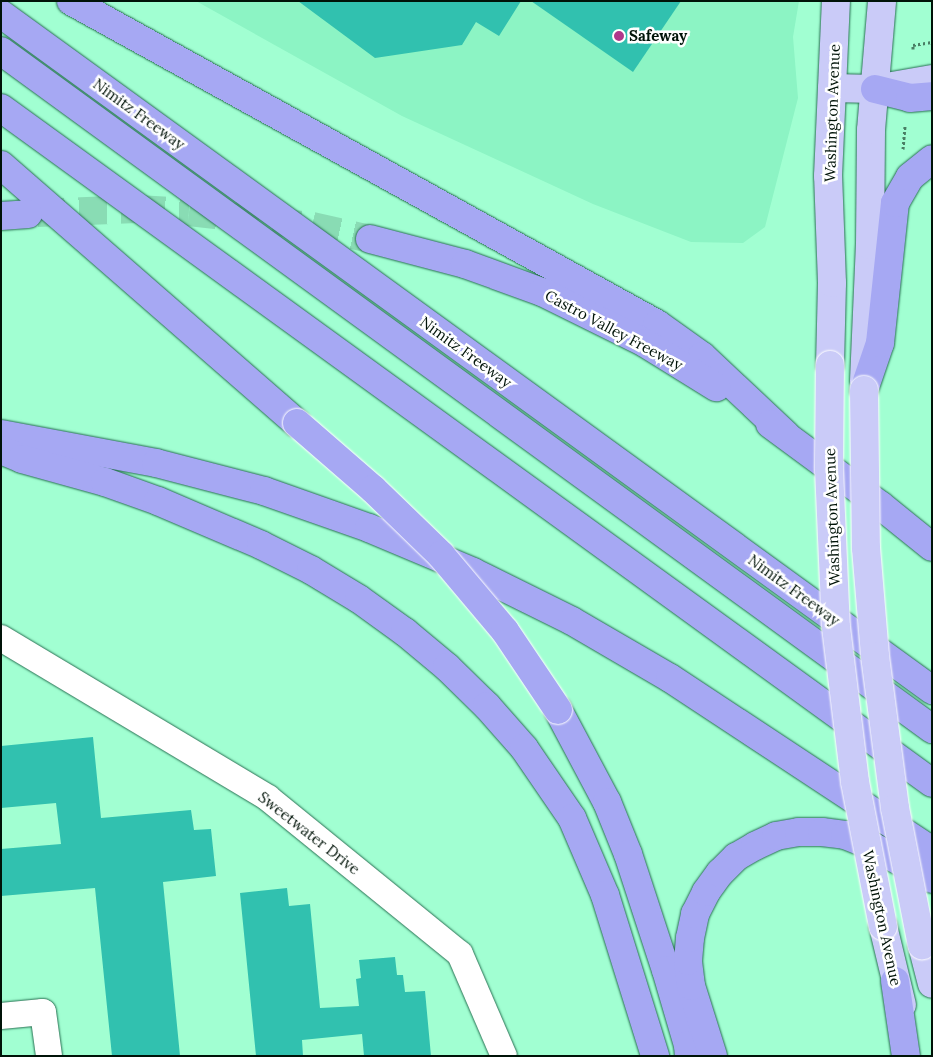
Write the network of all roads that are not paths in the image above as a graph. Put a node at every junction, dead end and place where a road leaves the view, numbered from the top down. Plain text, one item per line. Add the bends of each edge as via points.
1 (71, 1) edge
2 (836, 1) edge
3 (882, 1) edge
4 (1, 14) edge
5 (1, 52) edge
6 (932, 80) edge
7 (832, 88) junction
8 (875, 89) junction
9 (932, 96) edge
10 (1, 108) edge
11 (932, 159) edge
12 (1, 165) edge
13 (370, 239) tunnel mouth
14 (864, 390) junction
15 (1, 434) edge
16 (786, 435) junction
17 (1, 450) edge
18 (834, 471) junction
19 (932, 528) edge
20 (932, 547) edge
21 (1, 638) edge
22 (932, 690) edge
23 (932, 729) edge
24 (932, 783) edge
25 (932, 851) edge
26 (932, 879) edge
27 (896, 981) junction
28 (932, 984) edge
29 (1, 1016) edge
30 (49, 1056) edge
31 (504, 1056) edge
32 (654, 1056) edge
33 (689, 1056) edge
34 (713, 1056) edge
35 (906, 1056) edge
36 (915, 1056) edge

1 - 16 highway via 657,324 702,356
2 - 7 main road, Washington Avenue
3 - 8 main road
4 - 22 highway, Nimitz Freeway
5 - 23 highway
6 - 8 main road
7 - 8 main road
7 - 27 main road, Washington Avenue, bridge via 828,176 832,283 829,469 836,627 855,782
8 - 9 highway via 910,98
8 - 14 main road
10 - 24 highway
11 - 14 highway via 910,177 894,203 880,343
12 - 33 highway, bridge via 378,494 441,555 505,631 558,710 607,802 628,854 666,970
13 - 16 highway, Castro Valley Freeway via 490,272 594,316 693,371
14 - 28 main road, bridge via 866,548 874,656 895,808
15 - 25 highway via 147,461 264,491 369,528 473,572 572,621 670,678
16 - 18 highway, Castro Valley Freeway
17 - 32 highway via 158,501 286,557 382,614 454,673 524,748 572,818 605,895
18 - 19 highway
18 - 20 highway
21 - 31 street, Sweetwater Drive via 268,798 460,954
26 - 34 highway via 872,846 822,832 776,836 736,858 716,878 700,903 690,938 691,986
27 - 35 highway
27 - 36 main road, Washington Avenue
29 - 30 street via 43,1012

